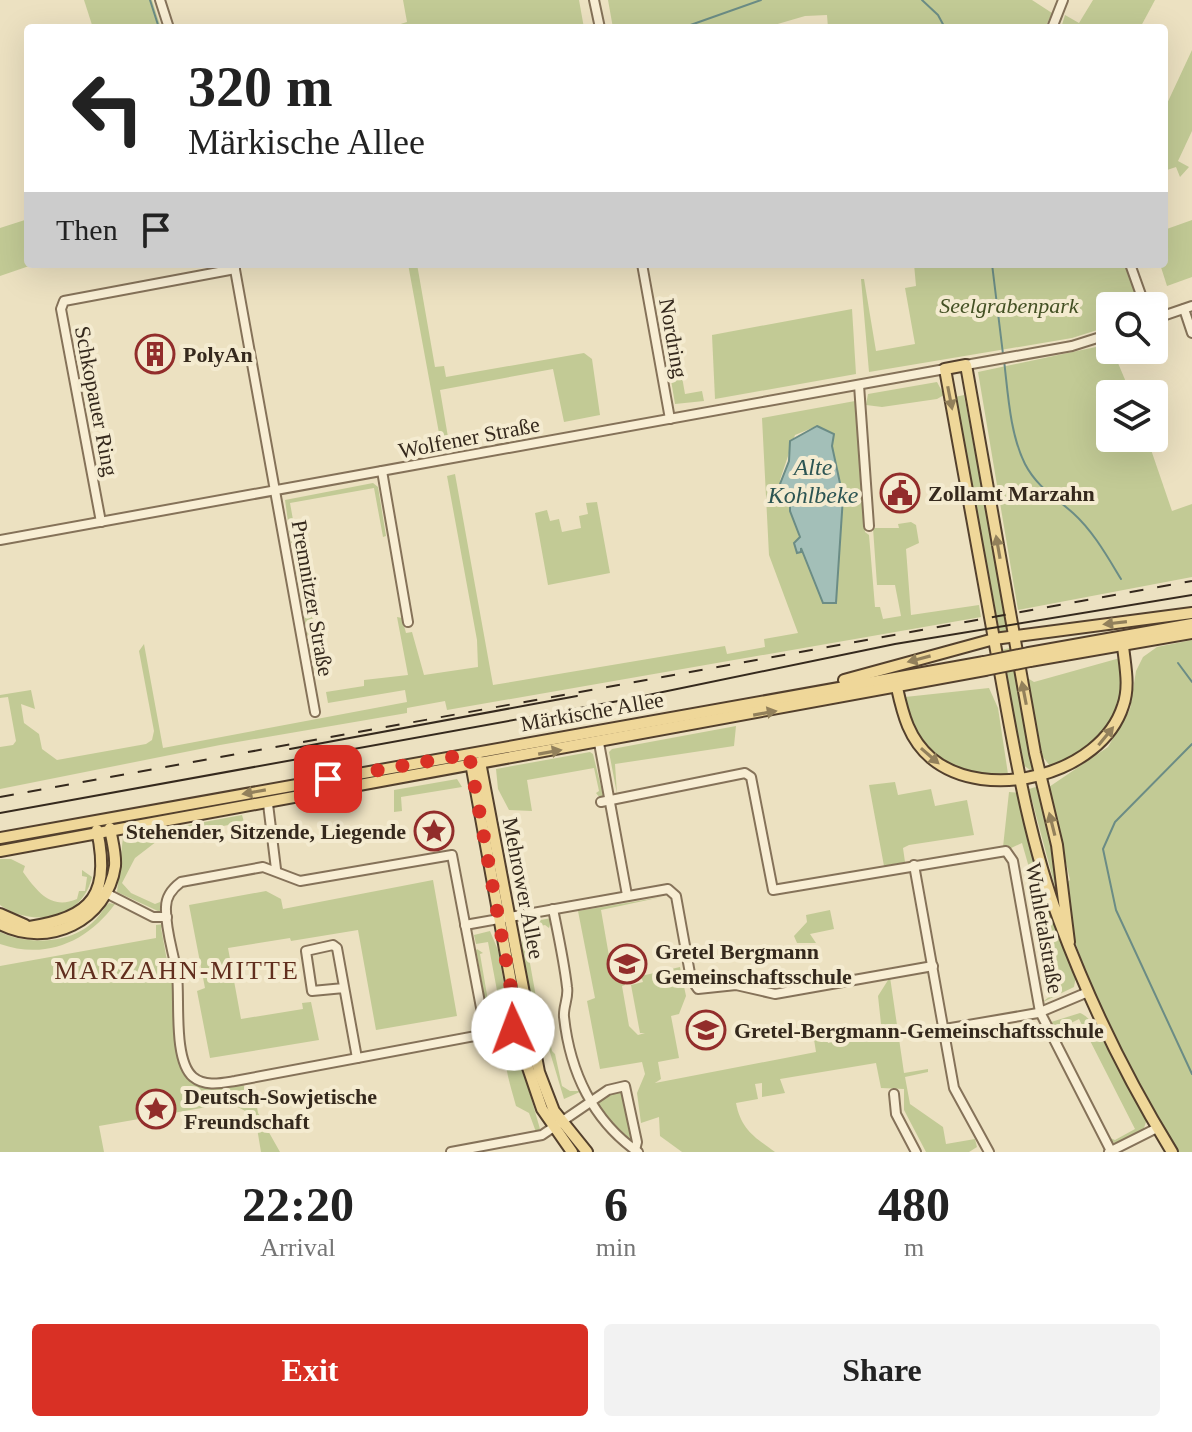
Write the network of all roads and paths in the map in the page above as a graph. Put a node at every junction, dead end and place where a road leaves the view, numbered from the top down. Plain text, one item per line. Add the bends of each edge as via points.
1 (160, 0) edge
2 (594, 0) edge
3 (1063, 0) edge
4 (168, 24) edge
5 (599, 24) edge
6 (1054, 24) edge
7 (224, 268) edge
8 (234, 268) edge
9 (643, 268) edge
10 (1131, 268) edge
11 (1140, 292) edge
12 (1188, 308) edge
13 (1168, 314) edge
14 (1192, 333) edge
15 (1096, 338) edge
16 (966, 365) junction
17 (945, 369) junction
18 (859, 385) junction
19 (670, 419) junction
20 (382, 471) junction
21 (274, 490) junction
22 (101, 522) junction
23 (869, 526) dead end
24 (0, 540) edge
25 (1192, 613) edge
26 (408, 622) dead end
27 (1192, 624) edge
28 (1192, 633) edge
29 (1014, 635) junction
30 (994, 639) junction
31 (1123, 650) junction
32 (1030, 657) junction
33 (985, 666) junction
34 (897, 688) junction
35 (788, 695) junction
36 (315, 712) dead end
37 (599, 743) junction
38 (474, 753) junction
39 (452, 757) junction
40 (476, 766) junction
41 (454, 770) junction
42 (1040, 773) junction
43 (1020, 777) junction
44 (605, 800) junction
45 (268, 804) junction
46 (108, 818) junction
47 (96, 821) junction
48 (51, 829) junction
49 (111, 832) junction
50 (98, 834) junction
51 (0, 838) edge
52 (53, 842) junction
53 (0, 851) edge
54 (914, 865) junction
55 (276, 869) junction
56 (102, 891) junction
57 (627, 895) junction
58 (553, 909) junction
59 (0, 914) edge
60 (167, 917) junction
61 (504, 918) junction
62 (465, 925) junction
63 (35, 926) junction
64 (5, 927) edge
65 (1069, 942) junction
66 (933, 966) junction
67 (344, 988) junction
68 (1088, 992) junction
69 (1040, 1012) junction
70 (518, 1028) junction
71 (945, 1029) junction
72 (486, 1034) junction
73 (357, 1058) junction
74 (894, 1094) dead end
75 (590, 1102) junction
76 (557, 1124) junction
77 (1157, 1128) junction
78 (497, 1148) edge
79 (637, 1151) edge
80 (456, 1152) edge
81 (572, 1152) edge
82 (587, 1152) edge
83 (916, 1152) edge
84 (989, 1152) edge
85 (1110, 1152) edge
86 (1172, 1152) edge

1 - 4 street
2 - 5 street
3 - 6 street
7 - 22 street, Schkopauer Ring via 64,301 61,309
8 - 21 street, Schkopauer Ring
9 - 19 street, Nordring
10 - 11 street
12 - 13 street
12 - 14 street
15 - 16 street
16 - 17 main road
29 -> 16 main road, Wuhletalstraße
17 - 18 street, Wolfener Straße
17 -> 30 main road, Wuhletalstraße
18 - 19 street, Wolfener Straße
18 - 23 street
19 - 20 street, Wolfener Straße
20 - 21 street, Wolfener Straße
20 - 26 street
21 - 22 street, Wolfener Straße
21 - 36 street, Premnitzer Straße
22 - 24 street, Wolfener Straße
25 -> 29 main road
27 - 32 main road, Märkische Allee
28 - 31 main road, Märkische Allee
29 - 30 main road
42 -> 29 main road, Wuhletalstraße
30 -> 35 main road
30 - 43 main road, Wuhletalstraße
31 - 32 main road, Märkische Allee
42 -> 31 main road via 1081,758 1110,732 1127,692
32 - 33 main road, Märkische Allee, bridge
33 - 34 main road, Märkische Allee
33 - 35 main road, Märkische Allee
37 -> 34 main road, Märkische Allee
34 -> 43 main road via 911,735 939,764 980,779
35 - 38 main road, Märkische Allee
40 -> 37 main road, Märkische Allee
37 - 44 street, Märkische Allee
38 - 39 main road, Märkische Allee
38 - 40 main road, Mehrower Allee
39 - 41 main road
39 -> 46 main road, Märkische Allee
40 - 41 main road, Märkische Allee
40 - 61 main road, Mehrower Allee
41 - 45 main road, Märkische Allee
42 - 43 main road
65 -> 42 main road, Wuhletalstraße via 1057,845
43 - 65 main road, Wuhletalstraße
44 - 54 street via 745,773 751,777 773,890
44 - 57 street, Märkische Allee
45 - 49 main road, Märkische Allee
45 - 55 street
46 - 47 main road, Märkische Allee
46 - 49 main road
47 - 48 main road, Märkische Allee
47 - 50 main road
48 - 51 main road, Märkische Allee
48 - 52 main road
49 - 50 main road, Märkische Allee
49 - 56 main road via 115,865
50 - 52 main road, Märkische Allee
50 - 56 main road
52 - 53 main road, Märkische Allee
54 - 66 street
54 - 69 street, Wuhletalstraße via 1003,849 1009,853
55 - 60 street via 181,882 171,892
55 - 62 street via 300,881 452,855
56 - 60 street via 153,917
56 - 63 main road via 70,918
56 - 64 main road via 89,914 61,931 39,935
57 - 58 street
57 - 66 street via 674,892 691,979 698,989 734,985 775,994
58 - 61 street
58 - 75 street, Mehrower Allee via 568,990 565,1023
59 - 63 main road
60 - 73 street via 177,979 176,1012 193,1077 223,1083
61 - 62 street, Mehrower Allee
61 - 70 main road, Mehrower Allee
61 - 76 main road, Mehrower Allee via 536,1062
62 - 72 street
63 - 64 main road
65 - 68 main road, Wuhletalstraße
66 - 71 street
67 - 67 street via 335,946 306,951 312,991
67 - 73 street
68 - 69 street, Wuhletalstraße
68 - 77 main road, Wuhletalstraße
69 - 71 street, Wuhletalstraße
69 - 85 street, Wuhletalstraße
70 - 72 street
70 - 76 main road, Mehrower Allee via 534,1092
71 - 84 street via 954,1088
72 - 73 street
74 - 83 street via 896,1114
75 - 76 street, Mehrower Allee
75 - 79 street, Mehrower Allee via 609,1131
75 - 79 street, Mehrower Allee via 611,1089 628,1087
76 - 78 street via 542,1135
76 - 81 main road, Mehrower Allee
76 - 82 main road, Mehrower Allee
77 - 85 street, Wuhletalstraße
77 - 86 main road, Wuhletalstraße
78 - 80 street

